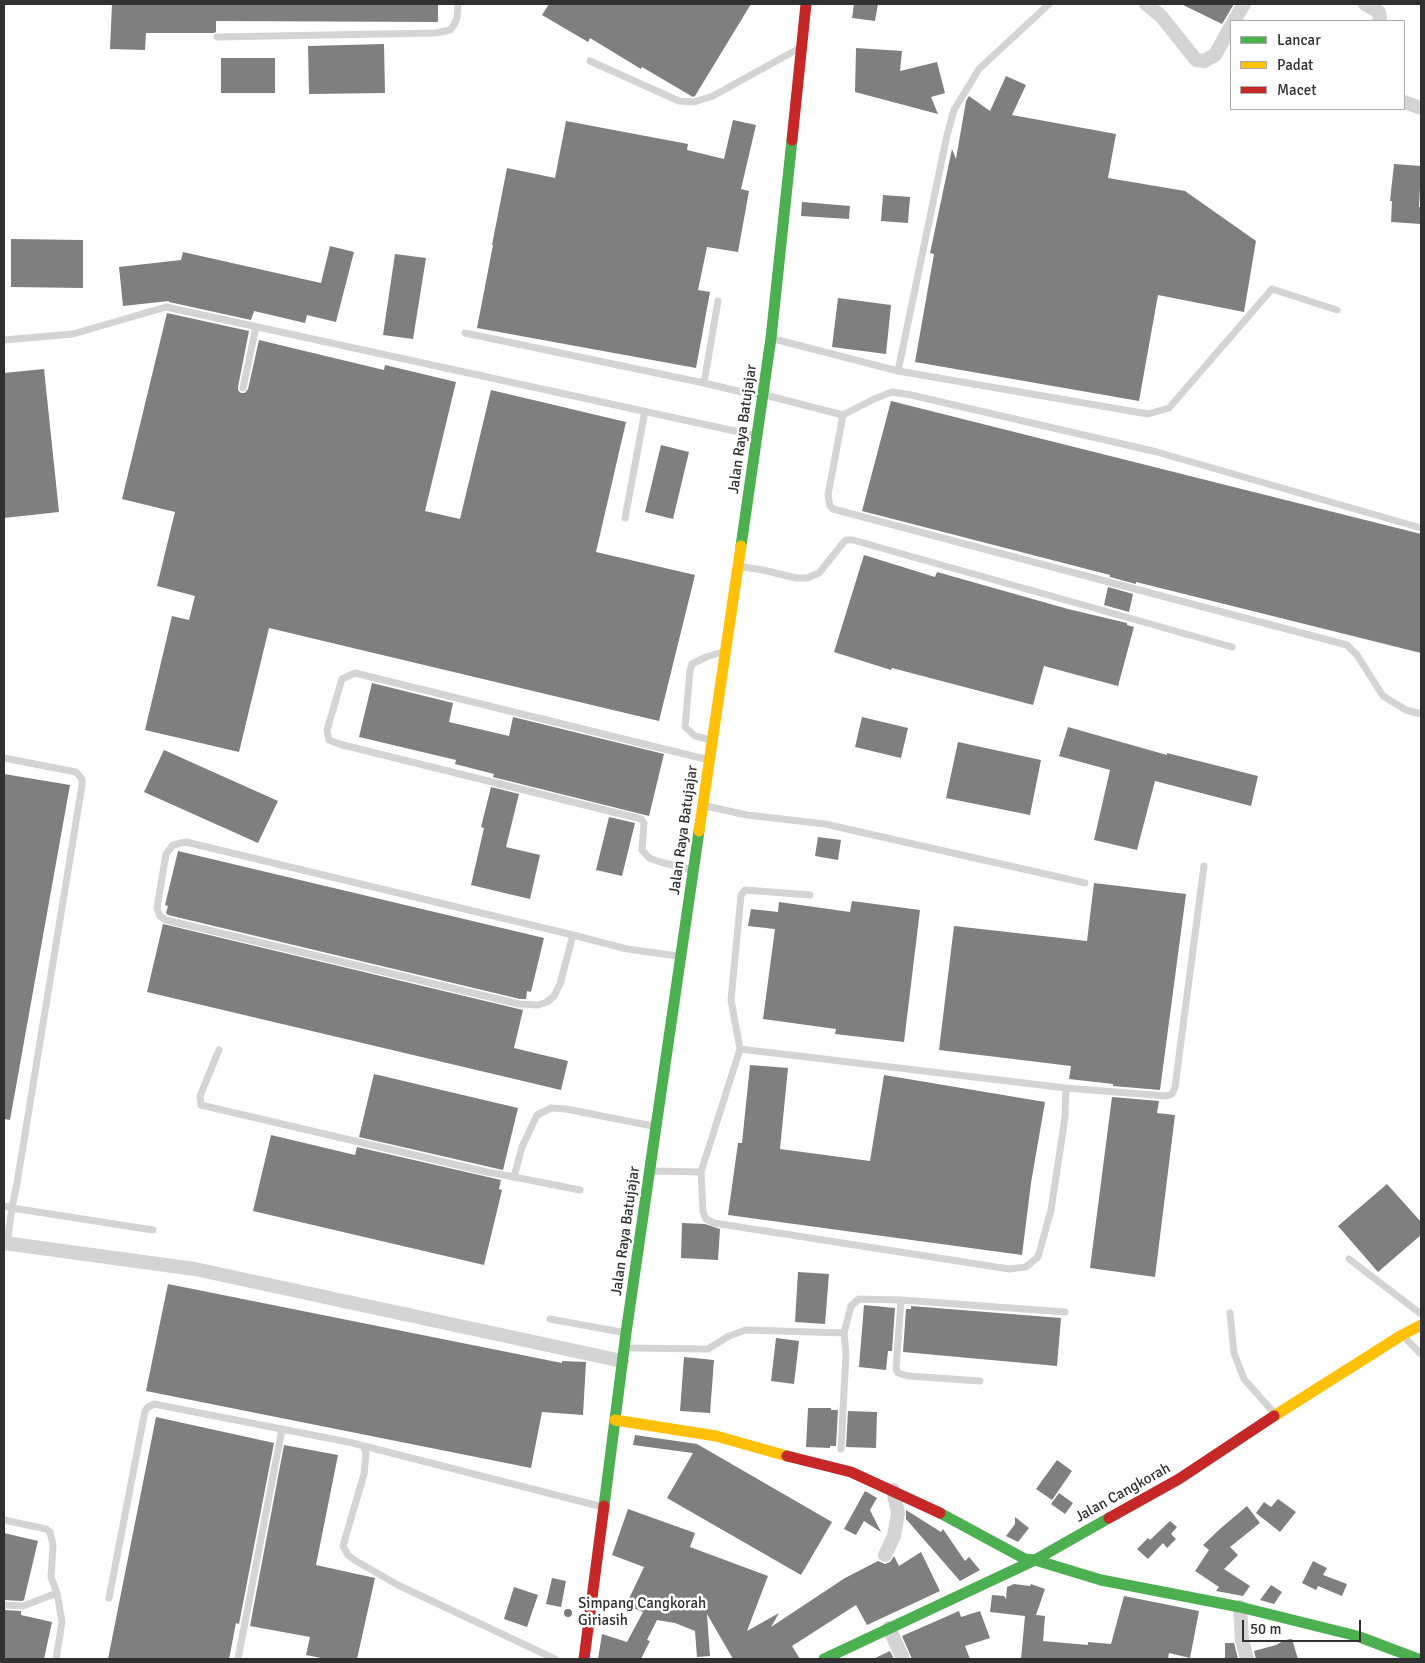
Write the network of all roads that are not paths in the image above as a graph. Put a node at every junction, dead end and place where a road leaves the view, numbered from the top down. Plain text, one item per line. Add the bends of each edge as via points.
1 (458, 4) edge
2 (1049, 4) edge
3 (1146, 4) edge
4 (1244, 4) edge
5 (1364, 4) edge
6 (804, 5) edge
7 (1235, 20) edge
8 (1379, 20) edge
9 (1230, 28) edge
10 (217, 37) dead end
11 (801, 47) junction
12 (590, 61) dead end
13 (1405, 102) edge
14 (1421, 108) edge
15 (718, 301) dead end
16 (1336, 310) dead end
17 (256, 328) junction
18 (465, 333) dead end
19 (770, 338) junction
20 (4, 340) edge
21 (898, 371) junction
22 (704, 383) junction
23 (243, 388) dead end
24 (763, 395) junction
25 (646, 411) junction
26 (843, 416) junction
27 (758, 436) junction
28 (625, 518) dead end
29 (1421, 528) edge
30 (739, 567) junction
31 (1232, 647) dead end
32 (726, 651) junction
33 (1421, 714) edge
34 (712, 740) junction
35 (4, 758) edge
36 (710, 760) junction
37 (702, 805) junction
38 (1204, 866) dead end
39 (694, 870) junction
40 (1085, 882) dead end
41 (810, 895) dead end
42 (573, 935) junction
43 (680, 957) junction
44 (219, 1050) dead end
45 (740, 1050) junction
46 (1066, 1088) junction
47 (656, 1126) junction
48 (650, 1171) junction
49 (701, 1172) junction
50 (514, 1177) junction
51 (580, 1190) dead end
52 (4, 1206) edge
53 (12, 1208) junction
54 (153, 1230) dead end
55 (5, 1243) edge
56 (1349, 1260) dead end
57 (901, 1300) junction
58 (1065, 1312) dead end
59 (1230, 1313) dead end
60 (1421, 1314) edge
61 (550, 1319) dead end
62 (1421, 1325) edge
63 (626, 1333) junction
64 (844, 1333) junction
65 (1402, 1335) junction
66 (623, 1354) junction
67 (1421, 1354) edge
68 (980, 1381) dead end
69 (1276, 1416) junction
70 (615, 1420) junction
71 (282, 1429) junction
72 (364, 1446) junction
73 (842, 1449) dead end
74 (893, 1490) junction
75 (604, 1507) junction
76 (4, 1520) edge
77 (885, 1555) dead end
78 (1035, 1560) junction
79 (57, 1594) junction
80 (109, 1598) dead end
81 (4, 1605) edge
82 (1240, 1607) junction
83 (889, 1628) junction
84 (56, 1659) edge
85 (238, 1659) edge
86 (555, 1659) edge
87 (584, 1659) edge
88 (824, 1659) edge
89 (903, 1659) edge
90 (1247, 1659) edge
91 (1418, 1659) edge

1 - 10 lane via 454,25 450,30 436,33
2 - 21 lane via 978,69 954,110
3 - 9 street via 1161,16 1196,60 1204,61 1215,55
4 - 7 street
5 - 8 street via 1379,12
6 - 11 main road, Jalan Raya Batujajar
11 - 12 lane via 713,96 694,102 679,101
11 - 19 main road, Jalan Raya Batujajar
13 - 14 street
15 - 22 lane
16 - 21 lane via 1272,288 1169,408 1148,414
17 - 20 lane via 166,307 73,334
17 - 23 lane
17 - 25 lane
18 - 22 lane
19 - 21 lane
19 - 24 main road, Jalan Raya Batujajar
22 - 24 lane
24 - 26 lane
24 - 27 main road, Jalan Raya Batujajar
25 - 27 lane
25 - 28 lane
26 - 29 lane via 892,392 911,395 1157,452
26 - 33 lane via 828,495 832,509 1347,645 1383,696 1406,710
27 - 30 main road, Jalan Raya Batujajar
30 - 31 lane via 807,578 819,574 843,543 853,540
30 - 32 main road, Jalan Raya Batujajar
32 - 34 main road, Jalan Raya Batujajar
32 - 34 lane via 706,656 692,664 690,671 685,728 695,736
34 - 36 main road, Jalan Raya Batujajar
35 - 53 lane via 76,772 82,779
36 - 37 main road, Jalan Raya Batujajar
36 - 39 lane via 355,673 342,679 327,730 329,740 339,744 640,819 644,823 642,850 649,858
37 - 39 main road, Jalan Raya Batujajar
37 - 40 lane via 747,815 825,824
38 - 46 lane via 1172,1094
39 - 43 main road, Jalan Raya Batujajar
41 - 45 lane via 745,890 741,895 731,1000
42 - 42 lane via 186,842 173,846 166,854 158,908 160,916 166,920 519,1004 538,1005 554,996
42 - 43 lane
43 - 47 main road, Jalan Raya Batujajar
44 - 50 lane via 200,1096 201,1105
45 - 46 lane
45 - 49 lane
46 - 49 lane via 1066,1117 1050,1210 1038,1257 1026,1266 1009,1269 714,1223 706,1220 703,1210
47 - 48 main road, Jalan Raya Batujajar
47 - 50 lane via 551,1108 537,1115 522,1147
48 - 49 lane
48 - 63 main road, Jalan Raya Batujajar
50 - 51 lane
52 - 53 lane
53 - 54 lane
53 - 55 lane
55 - 66 street via 194,1269
56 - 60 lane
57 - 58 lane
57 - 64 lane via 858,1299 851,1306
57 - 68 lane via 898,1373
59 - 69 lane via 1234,1353 1244,1379
61 - 63 lane
62 - 65 main road, Jalan Cangkorah
63 - 66 main road, Jalan Raya Batujajar
64 - 66 lane via 746,1330 708,1349
64 - 73 lane
65 - 67 lane
65 - 69 main road, Jalan Cangkorah
66 - 70 main road, Jalan Raya Batujajar
69 - 78 main road, Jalan Cangkorah via 1180,1479
70 - 74 main road via 716,1436 851,1472
70 - 75 main road, Jalan Raya Batujajar
71 - 72 lane
71 - 80 lane via 154,1404 148,1407
71 - 85 lane
72 - 75 lane
72 - 86 lane via 364,1474 343,1546 348,1555 398,1584
74 - 77 street via 898,1513 894,1536
74 - 78 main road via 1017,1556
75 - 87 main road, Jalan Raya Batujajar
76 - 79 lane via 50,1532 53,1545 51,1577
78 - 82 main road via 1101,1580
78 - 83 main road, Jalan Cangkorah
79 - 81 lane via 23,1606
79 - 84 lane via 62,1622
82 - 90 street
82 - 91 main road via 1357,1636
83 - 88 main road, Jalan Cangkorah
83 - 89 street

